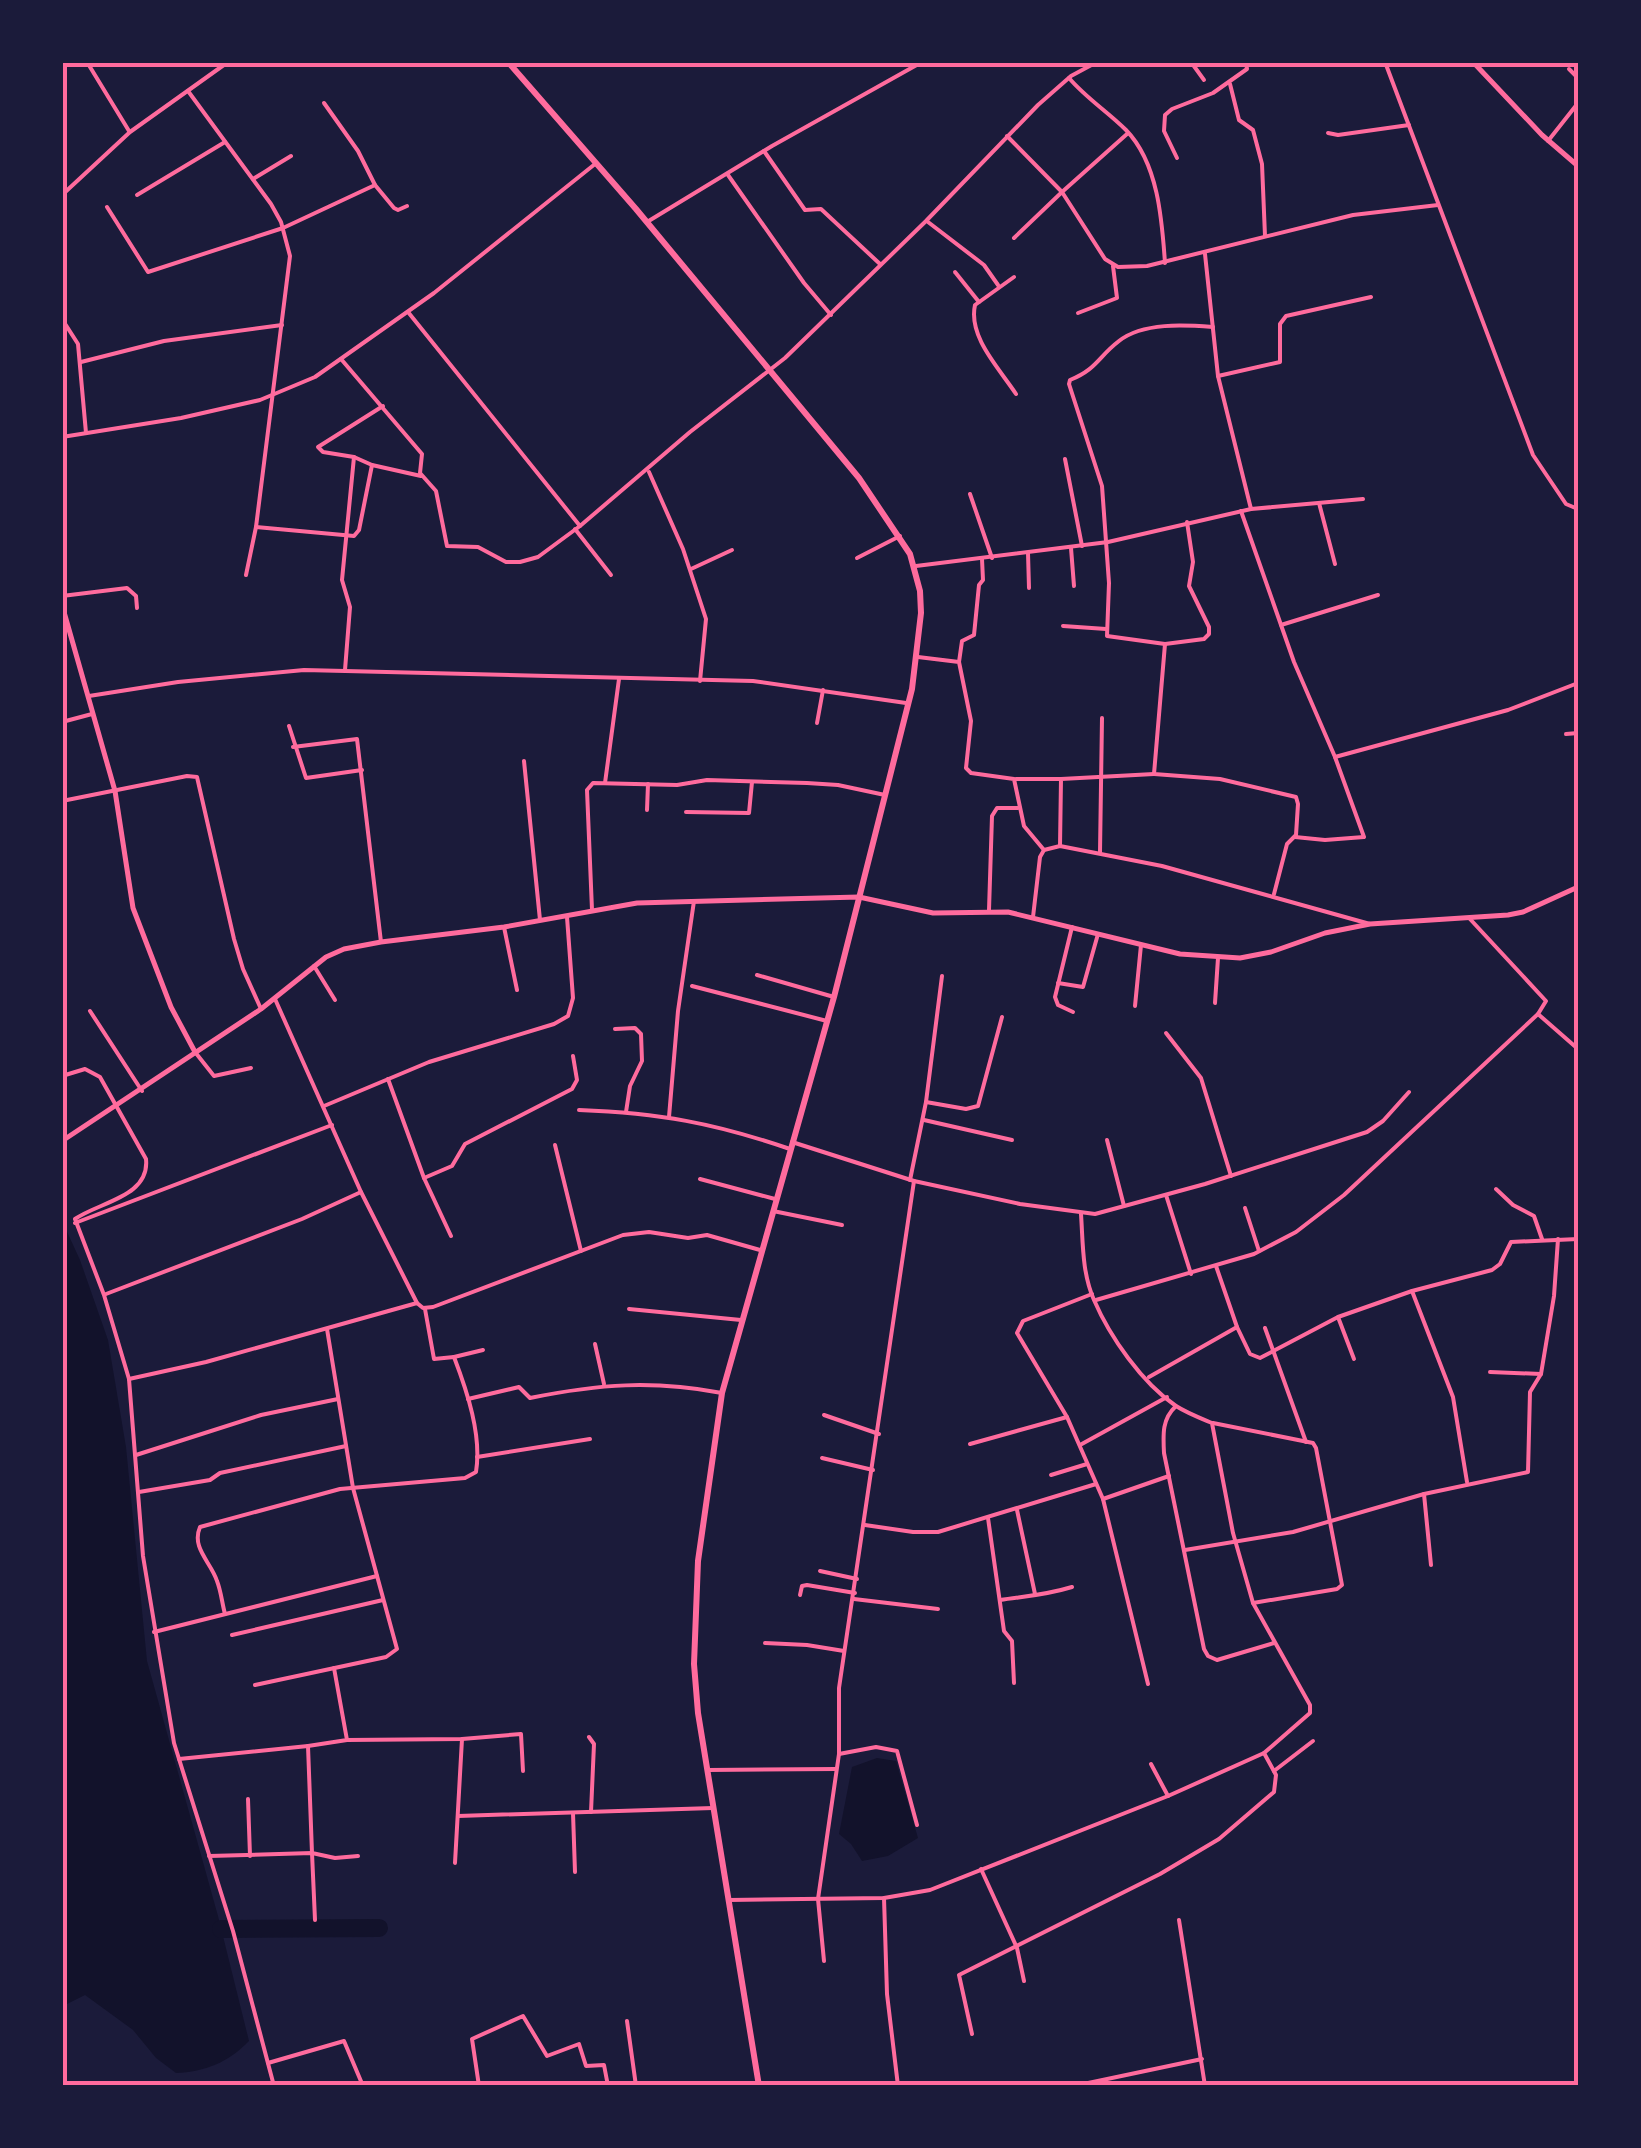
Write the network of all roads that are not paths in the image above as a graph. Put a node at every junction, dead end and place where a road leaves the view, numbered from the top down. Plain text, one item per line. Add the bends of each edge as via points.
1 (87, 62) edge
2 (228, 62) edge
3 (508, 62) edge
4 (922, 62) edge
5 (1097, 62) edge
6 (1191, 62) edge
7 (1246, 62) edge
8 (1385, 62) edge
9 (1472, 62) edge
10 (1569, 70) dead end
11 (1068, 78) junction
12 (1578, 78) edge
13 (1204, 80) dead end
14 (1230, 84) junction
15 (188, 91) junction
16 (324, 103) dead end
17 (1578, 103) edge
18 (1408, 125) junction
19 (130, 132) junction
20 (1128, 132) junction
21 (1328, 133) dead end
22 (1007, 136) junction
23 (1548, 140) junction
24 (225, 142) junction
25 (764, 151) junction
26 (291, 156) dead end
27 (1177, 158) dead end
28 (596, 164) junction
29 (1578, 166) edge
30 (727, 174) junction
31 (253, 180) junction
32 (376, 185) junction
33 (1062, 192) junction
34 (62, 195) edge
35 (137, 195) dead end
36 (1438, 205) junction
37 (407, 206) dead end
38 (106, 207) dead end
39 (926, 221) junction
40 (648, 222) junction
41 (283, 228) junction
42 (1265, 236) junction
43 (1014, 238) dead end
44 (1205, 254) junction
45 (1165, 263) junction
46 (880, 264) junction
47 (1113, 266) junction
48 (954, 272) dead end
49 (1014, 277) dead end
50 (998, 285) junction
51 (1371, 297) dead end
52 (979, 302) junction
53 (408, 312) junction
54 (1078, 313) dead end
55 (831, 315) junction
56 (62, 318) edge
57 (282, 325) junction
58 (1213, 327) junction
59 (342, 359) junction
60 (81, 362) junction
61 (770, 370) junction
62 (1218, 376) junction
63 (1016, 394) dead end
64 (272, 396) junction
65 (384, 406) junction
66 (86, 433) junction
67 (62, 437) edge
68 (354, 457) junction
69 (1065, 459) dead end
70 (372, 465) junction
71 (648, 470) junction
72 (422, 476) junction
73 (970, 494) dead end
74 (1363, 498) dead end
75 (1319, 503) junction
76 (1250, 509) junction
77 (1578, 509) edge
78 (1241, 511) junction
79 (1187, 522) junction
80 (256, 527) junction
81 (578, 528) junction
82 (900, 536) junction
83 (344, 537) junction
84 (1108, 542) junction
85 (1082, 546) junction
86 (1071, 548) junction
87 (732, 550) dead end
88 (1028, 553) junction
89 (857, 558) dead end
90 (992, 558) junction
91 (982, 559) junction
92 (1335, 564) dead end
93 (914, 566) junction
94 (690, 570) junction
95 (246, 575) dead end
96 (611, 575) dead end
97 (1074, 586) dead end
98 (1029, 588) dead end
99 (1378, 595) dead end
100 (62, 596) edge
101 (62, 605) edge
102 (137, 608) dead end
103 (1281, 625) junction
104 (1063, 626) dead end
105 (1106, 628) junction
106 (1165, 644) junction
107 (917, 656) junction
108 (959, 662) junction
109 (346, 671) junction
110 (618, 678) junction
111 (700, 681) junction
112 (1578, 683) edge
113 (823, 690) junction
114 (89, 696) junction
115 (908, 704) junction
116 (94, 714) junction
117 (1102, 718) dead end
118 (62, 722) edge
119 (816, 723) dead end
120 (289, 726) dead end
121 (1578, 733) edge
122 (1566, 734) dead end
123 (293, 746) junction
124 (1335, 757) junction
125 (524, 760) dead end
126 (362, 770) junction
127 (1154, 774) junction
128 (1102, 778) junction
129 (1061, 779) junction
130 (1014, 780) junction
131 (752, 782) junction
132 (605, 783) junction
133 (648, 784) junction
134 (115, 791) junction
135 (886, 795) junction
136 (62, 801) edge
137 (1018, 808) junction
138 (647, 810) dead end
139 (686, 812) dead end
140 (1296, 837) junction
141 (1060, 846) junction
142 (1044, 850) junction
143 (1100, 852) junction
144 (1578, 887) edge
145 (1274, 894) junction
146 (859, 897) junction
147 (694, 900) junction
148 (592, 910) junction
149 (988, 910) junction
150 (566, 916) junction
151 (1033, 916) junction
152 (1470, 919) junction
153 (540, 920) junction
154 (1370, 924) junction
155 (504, 927) junction
156 (1072, 927) junction
157 (1098, 934) junction
158 (381, 942) junction
159 (1141, 945) junction
160 (1218, 958) junction
161 (314, 966) junction
162 (758, 975) dead end
163 (942, 976) dead end
164 (1058, 982) junction
165 (692, 986) dead end
166 (516, 990) dead end
167 (834, 996) junction
168 (275, 1000) junction
169 (335, 1000) dead end
170 (1215, 1003) dead end
171 (1135, 1006) dead end
172 (261, 1010) junction
173 (90, 1011) dead end
174 (1073, 1012) dead end
175 (1538, 1014) junction
176 (1002, 1017) dead end
177 (827, 1021) junction
178 (616, 1029) dead end
179 (1166, 1033) dead end
180 (1578, 1049) edge
181 (195, 1052) junction
182 (572, 1056) dead end
183 (251, 1068) dead end
184 (62, 1076) edge
185 (388, 1079) junction
186 (142, 1091) junction
187 (1409, 1092) dead end
188 (926, 1102) junction
189 (118, 1105) junction
190 (324, 1106) junction
191 (579, 1110) dead end
192 (626, 1112) junction
193 (669, 1117) junction
194 (922, 1120) junction
195 (332, 1125) junction
196 (1012, 1140) dead end
197 (1106, 1140) dead end
198 (62, 1141) edge
199 (555, 1145) dead end
200 (791, 1146) junction
201 (1230, 1176) junction
202 (424, 1178) junction
203 (700, 1179) dead end
204 (912, 1181) junction
205 (1496, 1190) dead end
206 (361, 1192) junction
207 (1166, 1195) junction
208 (775, 1199) junction
209 (1124, 1206) junction
210 (1245, 1208) dead end
211 (772, 1211) junction
212 (1081, 1214) junction
213 (76, 1223) junction
214 (842, 1225) dead end
215 (450, 1236) dead end
216 (1542, 1239) junction
217 (1558, 1239) junction
218 (1578, 1239) edge
219 (760, 1250) junction
220 (581, 1251) junction
221 (1259, 1251) junction
222 (1216, 1266) junction
223 (1190, 1274) junction
224 (1412, 1291) junction
225 (104, 1295) junction
226 (1093, 1297) junction
227 (417, 1303) junction
228 (425, 1308) junction
229 (629, 1308) dead end
230 (1338, 1318) junction
231 (741, 1320) junction
232 (1238, 1326) junction
233 (1265, 1328) dead end
234 (327, 1329) junction
235 (595, 1344) dead end
236 (483, 1350) dead end
237 (1275, 1352) junction
238 (454, 1357) junction
239 (1354, 1359) dead end
240 (1490, 1372) dead end
241 (1541, 1374) junction
242 (1147, 1378) junction
243 (129, 1379) junction
244 (604, 1384) junction
245 (722, 1392) junction
246 (1167, 1397) junction
247 (468, 1398) junction
248 (338, 1399) junction
249 (1176, 1406) junction
250 (824, 1416) dead end
251 (1067, 1417) junction
252 (1212, 1423) junction
253 (879, 1434) junction
254 (590, 1439) dead end
255 (1306, 1442) junction
256 (970, 1444) dead end
257 (1080, 1444) junction
258 (346, 1446) junction
259 (136, 1455) junction
260 (477, 1457) junction
261 (822, 1458) dead end
262 (1087, 1464) junction
263 (873, 1470) junction
264 (1051, 1475) dead end
265 (1169, 1476) junction
266 (1096, 1484) junction
267 (1467, 1484) junction
268 (353, 1488) junction
269 (139, 1492) junction
270 (1424, 1494) junction
271 (1103, 1499) junction
272 (1016, 1509) junction
273 (988, 1518) junction
274 (1331, 1522) junction
275 (865, 1525) junction
276 (1236, 1544) junction
277 (1185, 1550) junction
278 (1430, 1566) dead end
279 (820, 1571) dead end
280 (377, 1576) junction
281 (857, 1579) junction
282 (1072, 1587) dead end
283 (1035, 1594) junction
284 (800, 1595) dead end
285 (854, 1596) junction
286 (384, 1600) junction
287 (998, 1601) junction
288 (1253, 1603) junction
289 (938, 1609) dead end
290 (225, 1614) junction
291 (154, 1632) junction
292 (232, 1636) dead end
293 (765, 1643) dead end
294 (1274, 1643) junction
295 (844, 1651) junction
296 (334, 1668) junction
297 (1014, 1683) dead end
298 (1148, 1684) dead end
299 (256, 1685) dead end
300 (590, 1737) dead end
301 (462, 1739) junction
302 (348, 1740) junction
303 (1313, 1741) dead end
304 (308, 1746) junction
305 (1264, 1753) junction
306 (839, 1754) junction
307 (179, 1760) junction
308 (1151, 1764) dead end
309 (836, 1769) junction
310 (708, 1770) junction
311 (522, 1771) dead end
312 (1274, 1771) junction
313 (1168, 1796) junction
314 (248, 1800) dead end
315 (714, 1808) junction
316 (573, 1812) junction
317 (591, 1812) junction
318 (458, 1816) junction
319 (918, 1825) dead end
320 (312, 1853) junction
321 (209, 1856) junction
322 (250, 1856) junction
323 (358, 1856) dead end
324 (456, 1863) dead end
325 (982, 1870) junction
326 (575, 1872) dead end
327 (884, 1898) junction
328 (818, 1899) junction
329 (729, 1900) junction
330 (315, 1920) dead end
331 (1180, 1920) dead end
332 (1017, 1948) junction
333 (824, 1962) dead end
334 (1024, 1981) dead end
335 (627, 2021) dead end
336 (972, 2034) dead end
337 (1202, 2058) junction
338 (268, 2063) junction
339 (274, 2086) edge
340 (363, 2086) edge
341 (479, 2086) edge
342 (608, 2086) edge
343 (636, 2086) edge
344 (760, 2086) edge
345 (898, 2086) edge
346 (1074, 2086) edge
347 (1205, 2086) edge

1 - 19 street
2 - 15 street
3 - 28 highway
4 - 25 street
5 - 11 street
6 - 13 street
7 - 14 street
8 - 18 street
9 - 23 main road
10 - 12 street
11 - 20 street
11 - 22 street
14 - 27 street via 1165,115 1164,132
14 - 42 street via 1239,120 1253,130 1260,154
15 - 19 street
15 - 24 street
16 - 32 street
17 - 23 street
18 - 21 street
18 - 36 street
19 - 34 street
20 - 33 street
20 - 45 street via 1148,168
22 - 33 street
22 - 39 street
23 - 29 main road
24 - 31 street
24 - 35 street
25 - 30 street
25 - 46 street via 805,210 822,209
26 - 31 street
28 - 40 highway
28 - 53 street
30 - 40 street
30 - 55 street
31 - 41 street
32 - 37 street via 394,208
32 - 41 street
33 - 43 street
33 - 47 street
36 - 42 street via 1353,215
36 - 77 street via 1532,454 1566,504
38 - 41 street via 148,272
39 - 46 street
39 - 50 street via 984,265
40 - 61 highway
41 - 57 street via 290,266
42 - 44 street
44 - 45 street
44 - 58 street
45 - 47 street
46 - 55 street
47 - 54 street via 1117,298
48 - 52 street
49 - 50 street
50 - 52 street
51 - 62 street via 1286,316 1280,362
52 - 63 street via 975,330
53 - 59 street
53 - 81 street
55 - 61 street
56 - 60 street
57 - 60 street via 164,341
57 - 64 street
58 - 62 street
58 - 84 street via 1129,334 1091,371 1069,382 1102,486
59 - 64 street
59 - 65 street
60 - 66 street
61 - 71 street
61 - 82 highway
62 - 76 street
64 - 66 street
64 - 80 street
65 - 68 street via 318,447
65 - 72 street via 422,455
66 - 67 street
68 - 70 street
68 - 83 street
69 - 85 street
70 - 72 street
70 - 83 street via 358,530
71 - 81 street
71 - 94 street
72 - 81 street via 436,491 449,547 478,547 520,562 538,558
73 - 90 street
74 - 75 street
75 - 76 street
75 - 92 street
76 - 78 street
78 - 79 street
78 - 103 street
79 - 84 street
79 - 106 street via 1189,586 1210,631 1204,639
80 - 83 street
80 - 95 street
81 - 96 street
82 - 89 street
82 - 93 highway
83 - 109 street
84 - 85 street
84 - 105 street
85 - 86 street
86 - 88 street
86 - 97 street
87 - 94 street
88 - 90 street
88 - 98 street
90 - 91 street
91 - 93 street
91 - 108 street via 974,635 962,641
93 - 107 highway
94 - 111 street via 706,619
99 - 103 street
100 - 102 street via 126,588
101 - 114 main road
103 - 124 street
104 - 105 street
105 - 106 street via 1110,639
106 - 127 street
107 - 108 street
107 - 115 highway
108 - 130 street via 971,714 967,770
109 - 110 street
109 - 114 street via 238,675
110 - 111 street
110 - 132 street
111 - 113 street
112 - 124 street via 1508,710
113 - 115 street
113 - 119 street
114 - 116 main road
115 - 135 highway
116 - 118 street
116 - 134 main road
117 - 128 street
120 - 123 street
121 - 122 street
123 - 126 street via 306,778
123 - 126 street via 356,738
124 - 140 street via 1364,836
125 - 153 street
126 - 158 street
127 - 128 street
127 - 140 street via 1292,795 1298,804
128 - 129 street
128 - 143 street
129 - 130 street
129 - 141 street
130 - 137 street
131 - 133 street
131 - 135 street via 838,785
131 - 139 street via 748,813
132 - 133 street
132 - 148 street via 593,782 587,790
133 - 138 street
134 - 136 street
134 - 172 street via 186,776 199,780 234,939
134 - 181 main road via 133,908
135 - 146 highway
137 - 142 street
137 - 149 street via 997,808 992,816
140 - 145 street via 1286,846
141 - 142 street
141 - 143 street
142 - 151 street
143 - 145 street
144 - 152 main road via 1523,912
145 - 154 street
146 - 147 main road
146 - 149 main road via 933,913
146 - 167 highway
147 - 148 main road
147 - 193 street
148 - 150 main road
149 - 151 main road
150 - 153 main road
150 - 185 street via 573,998 568,1016
151 - 156 main road
152 - 154 main road
152 - 175 street via 1546,1001
153 - 155 main road
154 - 160 main road via 1256,956
155 - 158 main road
155 - 166 street
156 - 157 main road
156 - 164 street
157 - 159 main road
157 - 164 street via 1083,987
158 - 161 main road via 334,952
159 - 160 main road
159 - 171 street
160 - 170 street
161 - 168 main road
161 - 169 street
162 - 167 street
163 - 188 street
164 - 174 street via 1058,1005
165 - 177 street
167 - 177 highway
168 - 172 main road
168 - 190 street
172 - 181 main road
173 - 186 street
175 - 180 street
175 - 221 street via 1344,1195
176 - 188 street via 978,1106
177 - 200 highway
178 - 192 street via 635,1028 642,1038 641,1067
179 - 201 street via 1201,1078
181 - 183 street via 214,1076
181 - 186 main road
182 - 202 street via 572,1089 465,1144 452,1166
184 - 189 street via 92,1071
185 - 190 street
185 - 202 street
186 - 189 main road
187 - 201 street via 1367,1132
188 - 194 street
189 - 198 main road
189 - 213 street via 146,1159 144,1177 129,1192 77,1216
190 - 195 street
191 - 192 street
192 - 193 street
193 - 200 street
194 - 196 street
194 - 204 street
195 - 206 street
195 - 213 street
197 - 209 street
199 - 220 street
200 - 204 street
200 - 208 highway
201 - 207 street
202 - 215 street
203 - 208 street
204 - 212 street
204 - 253 street
205 - 216 street via 1533,1214
206 - 225 street
206 - 227 street
207 - 209 street
207 - 223 street
208 - 211 highway
209 - 212 street
210 - 221 street
211 - 214 street
211 - 219 highway
212 - 226 street
213 - 225 street
216 - 217 street
216 - 224 street via 1511,1242 1492,1270
217 - 218 street
217 - 241 street
219 - 220 street via 707,1235 649,1232
219 - 231 highway
220 - 228 street
221 - 222 street
222 - 223 street
222 - 232 street
223 - 226 street
224 - 230 street
224 - 267 street via 1454,1397
225 - 243 street
226 - 242 street
226 - 251 street via 1028,1318 1017,1329
227 - 228 street
227 - 234 street
228 - 238 street via 434,1359
229 - 231 street
230 - 237 street
230 - 239 street
231 - 245 highway
232 - 237 street via 1252,1356
232 - 242 street
233 - 237 street
234 - 243 street
234 - 248 street
235 - 244 street
236 - 238 street
237 - 255 street
238 - 247 street
240 - 241 street
241 - 267 street via 1530,1392 1528,1472
242 - 246 street
243 - 259 street
244 - 245 street
244 - 247 street via 530,1398 521,1387
245 - 310 highway via 695,1623
246 - 249 street
246 - 257 street
247 - 260 street
248 - 258 street
248 - 259 street via 261,1415
249 - 252 street
249 - 265 street via 1164,1425
250 - 253 street
251 - 256 street
251 - 257 street
252 - 255 street
252 - 276 street
253 - 263 street
254 - 260 street
255 - 274 street via 1316,1446
257 - 262 street
258 - 268 street
258 - 269 street
259 - 269 street
260 - 268 street via 469,1478
261 - 263 street
262 - 264 street
262 - 266 street
263 - 275 street
265 - 271 street
265 - 277 street
266 - 271 street
266 - 272 street
267 - 270 street
268 - 280 street
268 - 290 street via 198,1528
269 - 291 street
270 - 274 street
270 - 278 street
271 - 298 street
272 - 273 street
272 - 283 street
273 - 275 street via 932,1532
273 - 287 street
274 - 276 street
274 - 288 street via 1340,1588
275 - 281 street
276 - 277 street
276 - 288 street
277 - 294 street via 1208,1656 1217,1660
279 - 281 street
280 - 286 street
280 - 290 street
281 - 285 street
282 - 283 street
283 - 287 street
284 - 285 street via 807,1585
285 - 289 street
285 - 295 street
286 - 292 street
286 - 296 street via 396,1652
287 - 297 street via 1012,1641
288 - 294 street
290 - 291 street
291 - 307 street
293 - 295 street
294 - 305 street via 1311,1709
295 - 306 street
296 - 299 street
296 - 302 street
300 - 317 street
301 - 302 street
301 - 311 street via 521,1734
301 - 318 street
302 - 304 street
303 - 312 street
304 - 307 street
304 - 320 street
305 - 312 street
305 - 313 street
306 - 309 street
306 - 319 street via 874,1747 897,1751
307 - 321 street
308 - 313 street
309 - 310 street
309 - 328 street
310 - 315 highway
312 - 332 street via 1274,1792 1219,1839
313 - 325 street
314 - 322 street
315 - 317 street
315 - 329 highway
316 - 317 street
316 - 318 street
316 - 326 street
318 - 324 street
320 - 322 street
320 - 323 street
320 - 330 street
321 - 322 street
321 - 338 street
325 - 327 street
325 - 332 street
327 - 328 street
327 - 345 street
328 - 329 street
328 - 333 street
329 - 344 highway
331 - 337 street
332 - 334 street
332 - 336 street via 958,1977
335 - 343 street
337 - 346 street
337 - 347 street
338 - 339 street
338 - 340 street via 344,2041
341 - 342 street via 472,2040 525,2016 546,2056 578,2043 586,2066 604,2064

